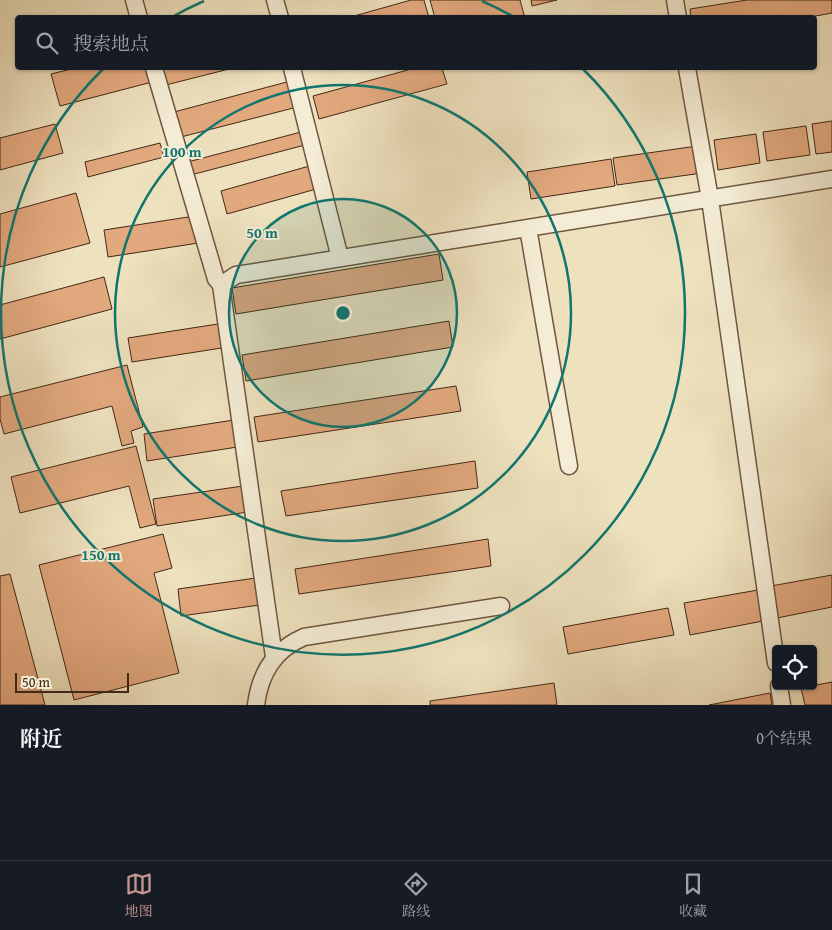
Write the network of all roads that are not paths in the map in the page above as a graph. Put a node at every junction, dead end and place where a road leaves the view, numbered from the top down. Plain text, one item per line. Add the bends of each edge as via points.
1 (134, 0) edge
2 (275, 0) edge
3 (675, 0) edge
4 (138, 15) edge
5 (279, 15) edge
6 (678, 15) edge
7 (155, 70) edge
8 (293, 70) edge
9 (687, 70) edge
10 (832, 179) edge
11 (710, 199) junction
12 (528, 228) junction
13 (340, 258) junction
14 (221, 285) junction
15 (568, 466) dead end
16 (501, 606) dead end
17 (773, 645) edge
18 (274, 657) junction
19 (780, 690) edge
20 (256, 705) edge
21 (782, 705) edge

1 - 4 street
2 - 5 street
3 - 6 street
7 - 14 street via 216,279
8 - 13 street
9 - 11 street
10 - 11 street
11 - 12 street
11 - 17 street
12 - 13 street
12 - 15 street
13 - 14 street via 236,275
14 - 18 street
16 - 18 street via 304,637 291,642
18 - 20 street via 264,672
19 - 21 street

